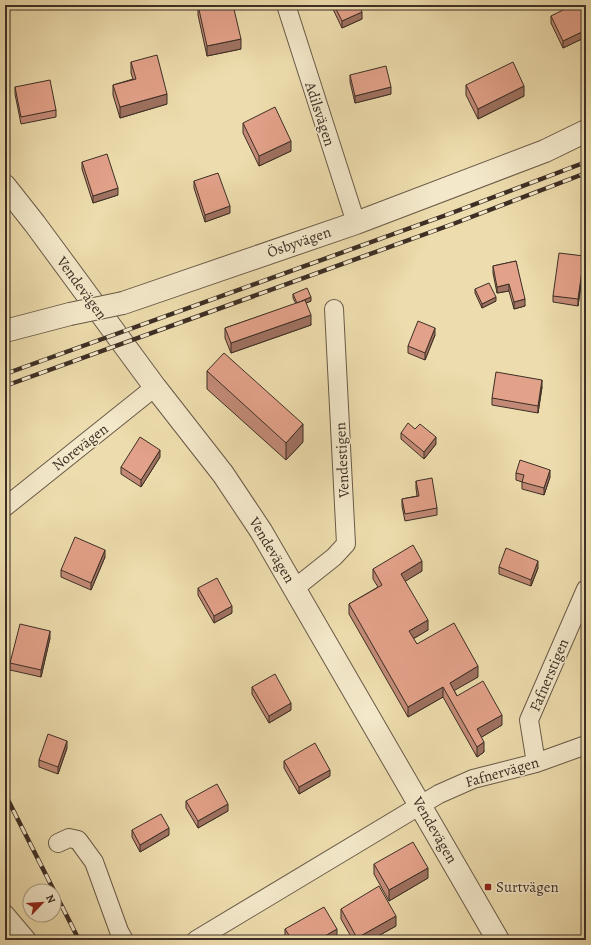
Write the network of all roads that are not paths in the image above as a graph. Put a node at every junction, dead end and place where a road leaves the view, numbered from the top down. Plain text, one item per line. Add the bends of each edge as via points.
1 (286, 5) edge
2 (586, 130) edge
3 (5, 186) edge
4 (356, 223) junction
5 (334, 309) dead end
6 (5, 331) edge
7 (155, 387) junction
8 (5, 507) edge
9 (295, 588) junction
10 (586, 589) edge
11 (586, 745) edge
12 (536, 763) junction
13 (421, 805) junction
14 (58, 843) dead end
15 (5, 914) edge
16 (27, 940) edge
17 (124, 940) edge
18 (196, 940) edge
19 (498, 940) edge

1 - 4 street, Adilsvägen
2 - 4 street, Ösbyvägen via 545,151
3 - 7 street, Vendevägen
4 - 6 street, Ösbyvägen, bridge via 123,303
5 - 9 street, Vendestigen via 346,544 334,557
7 - 8 street, Norevägen
7 - 9 street, Vendevägen via 223,474
9 - 13 street, Vendevägen
10 - 12 street, Fafnerstigen via 529,720
11 - 12 street, Fafnervägen
12 - 13 street, Fafnervägen via 473,779
13 - 18 street
13 - 19 street, Vendevägen
14 - 17 street via 68,838 78,840 94,862
15 - 16 street

